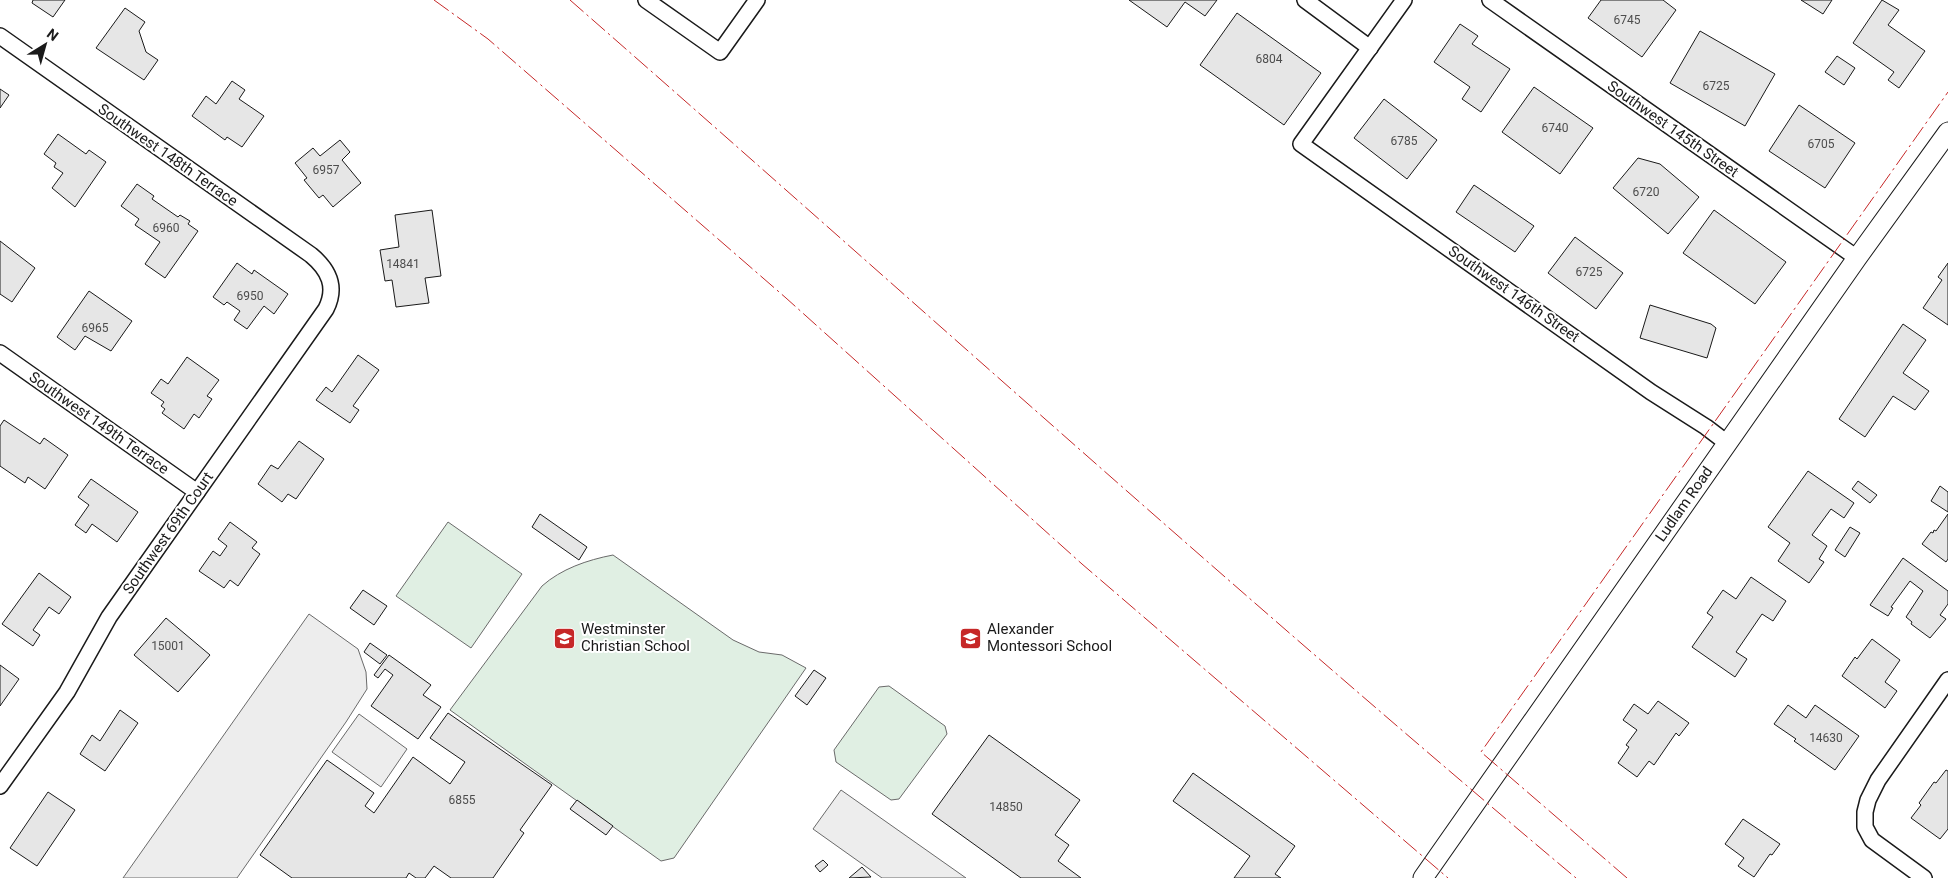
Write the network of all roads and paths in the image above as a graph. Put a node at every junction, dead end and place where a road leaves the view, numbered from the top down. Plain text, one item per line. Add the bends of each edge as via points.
1 (646, 0) edge
2 (757, 0) edge
3 (1305, 0) edge
4 (1404, 0) edge
5 (1490, 0) edge
6 (0, 36) edge
7 (1370, 48) junction
8 (1948, 132) edge
9 (1857, 258) junction
10 (330, 279) joint
11 (0, 353) edge
12 (1727, 443) junction
13 (197, 492) junction
14 (1948, 680) edge
15 (1, 782) edge
16 (1423, 878) edge
17 (1924, 878) edge

1 - 2 street via 720,52
3 - 7 street
4 - 7 street
5 - 9 street, Southwest 145th Street
6 - 10 street, Southwest 148th Terrace via 311,255
7 - 12 street, Southwest 146th Street via 1302,144
8 - 9 street, Ludlam Road
9 - 12 street, Ludlam Road
10 - 13 street, Southwest 69th Court via 331,294 326,309
11 - 13 street, Southwest 149th Terrace
12 - 16 street, Ludlam Road
13 - 15 street, Southwest 69th Court via 109,617 71,685
14 - 17 street via 1872,790 1865,812 1866,832 1880,847

